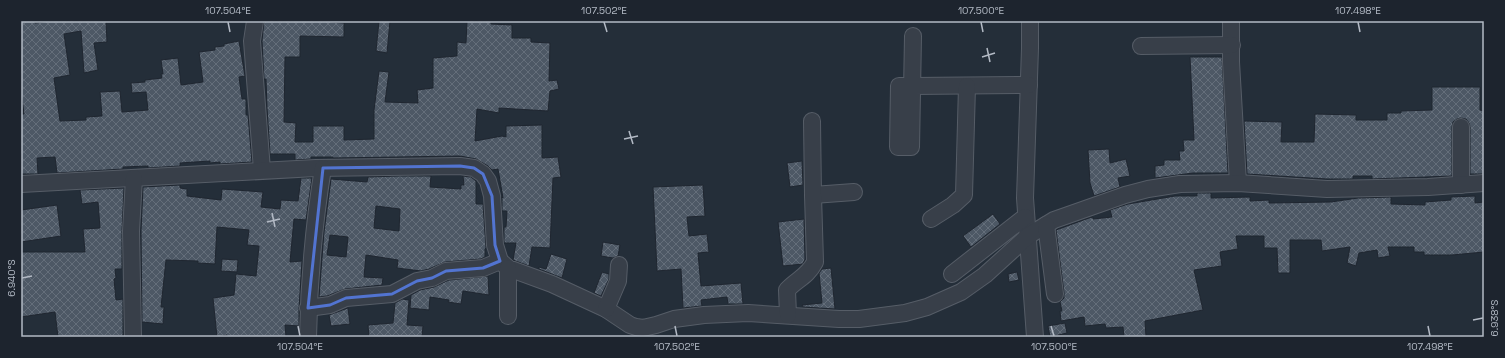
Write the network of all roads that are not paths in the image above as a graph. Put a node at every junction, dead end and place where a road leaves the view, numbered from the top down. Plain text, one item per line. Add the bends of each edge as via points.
1 (255, 21) edge
2 (1030, 21) edge
3 (1231, 21) edge
4 (913, 36) dead end
5 (1141, 46) dead end
6 (1232, 51) junction
7 (1029, 85) junction
8 (967, 86) junction
9 (812, 121) dead end
10 (1460, 127) dead end
11 (323, 168) junction
12 (262, 170) junction
13 (134, 178) junction
14 (1238, 183) junction
15 (1484, 183) edge
16 (21, 184) edge
17 (1461, 185) junction
18 (854, 192) dead end
19 (813, 195) junction
20 (1026, 217) junction
21 (931, 219) dead end
22 (1046, 225) junction
23 (1028, 236) junction
24 (504, 265) junction
25 (620, 265) dead end
26 (952, 274) dead end
27 (1055, 294) dead end
28 (308, 308) junction
29 (606, 309) junction
30 (788, 315) junction
31 (508, 316) dead end
32 (134, 337) edge
33 (308, 337) edge
34 (1035, 337) edge

1 - 12 street via 252,40
2 - 7 street
3 - 6 street
4 - 8 street via 913,86
5 - 6 street
6 - 14 street
7 - 8 street
7 - 20 street
8 - 21 street via 964,194
9 - 19 street
10 - 17 street
11 - 12 street
11 - 24 street via 474,168 488,181 492,196 495,245
11 - 28 street via 316,209
12 - 13 street
13 - 16 street
13 - 32 street via 131,231
14 - 17 street via 1327,189
14 - 22 street via 1180,184 1148,189 1054,220
15 - 17 street
18 - 19 street
19 - 30 street via 815,262 804,278 787,290
20 - 23 street
20 - 26 street
22 - 23 street
22 - 27 street
23 - 30 street via 985,275 961,292 927,307 905,313 859,319
23 - 34 street
24 - 28 street via 446,271 432,278 417,280 392,294 346,298 330,305
24 - 29 street
24 - 31 street
25 - 29 street via 618,281
28 - 33 street
29 - 30 street via 636,327 704,315 748,312

